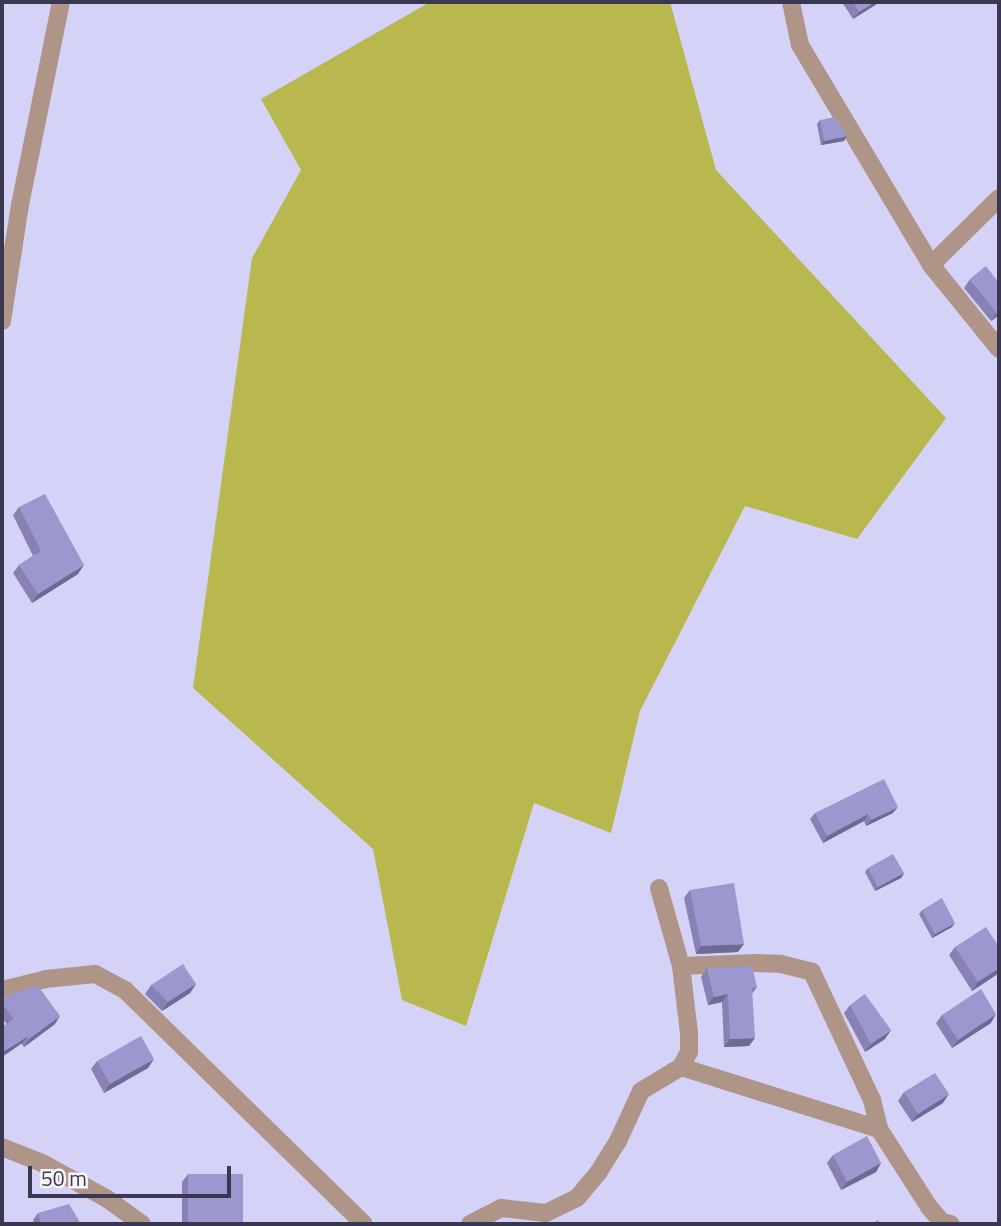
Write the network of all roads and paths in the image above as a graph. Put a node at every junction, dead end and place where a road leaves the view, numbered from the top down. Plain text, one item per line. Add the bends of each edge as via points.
1 (61, 2) edge
2 (791, 2) edge
3 (999, 198) edge
4 (931, 265) junction
5 (2, 321) edge
6 (999, 349) edge
7 (659, 888) dead end
8 (681, 966) junction
9 (2, 990) edge
10 (681, 1067) junction
11 (878, 1129) junction
12 (2, 1147) edge
13 (142, 1224) edge
14 (364, 1224) edge
15 (470, 1224) edge
16 (951, 1224) edge

1 - 5 street
2 - 4 street via 800,45
3 - 4 street
4 - 6 street
7 - 8 street
8 - 10 street via 689,1033 689,1052
8 - 11 street via 781,964 812,972 872,1100
9 - 14 street via 95,974 125,990
10 - 11 street
10 - 15 street via 641,1091 598,1173 577,1198 546,1213 501,1208
11 - 16 street via 929,1207 942,1222
12 - 13 street via 106,1198

